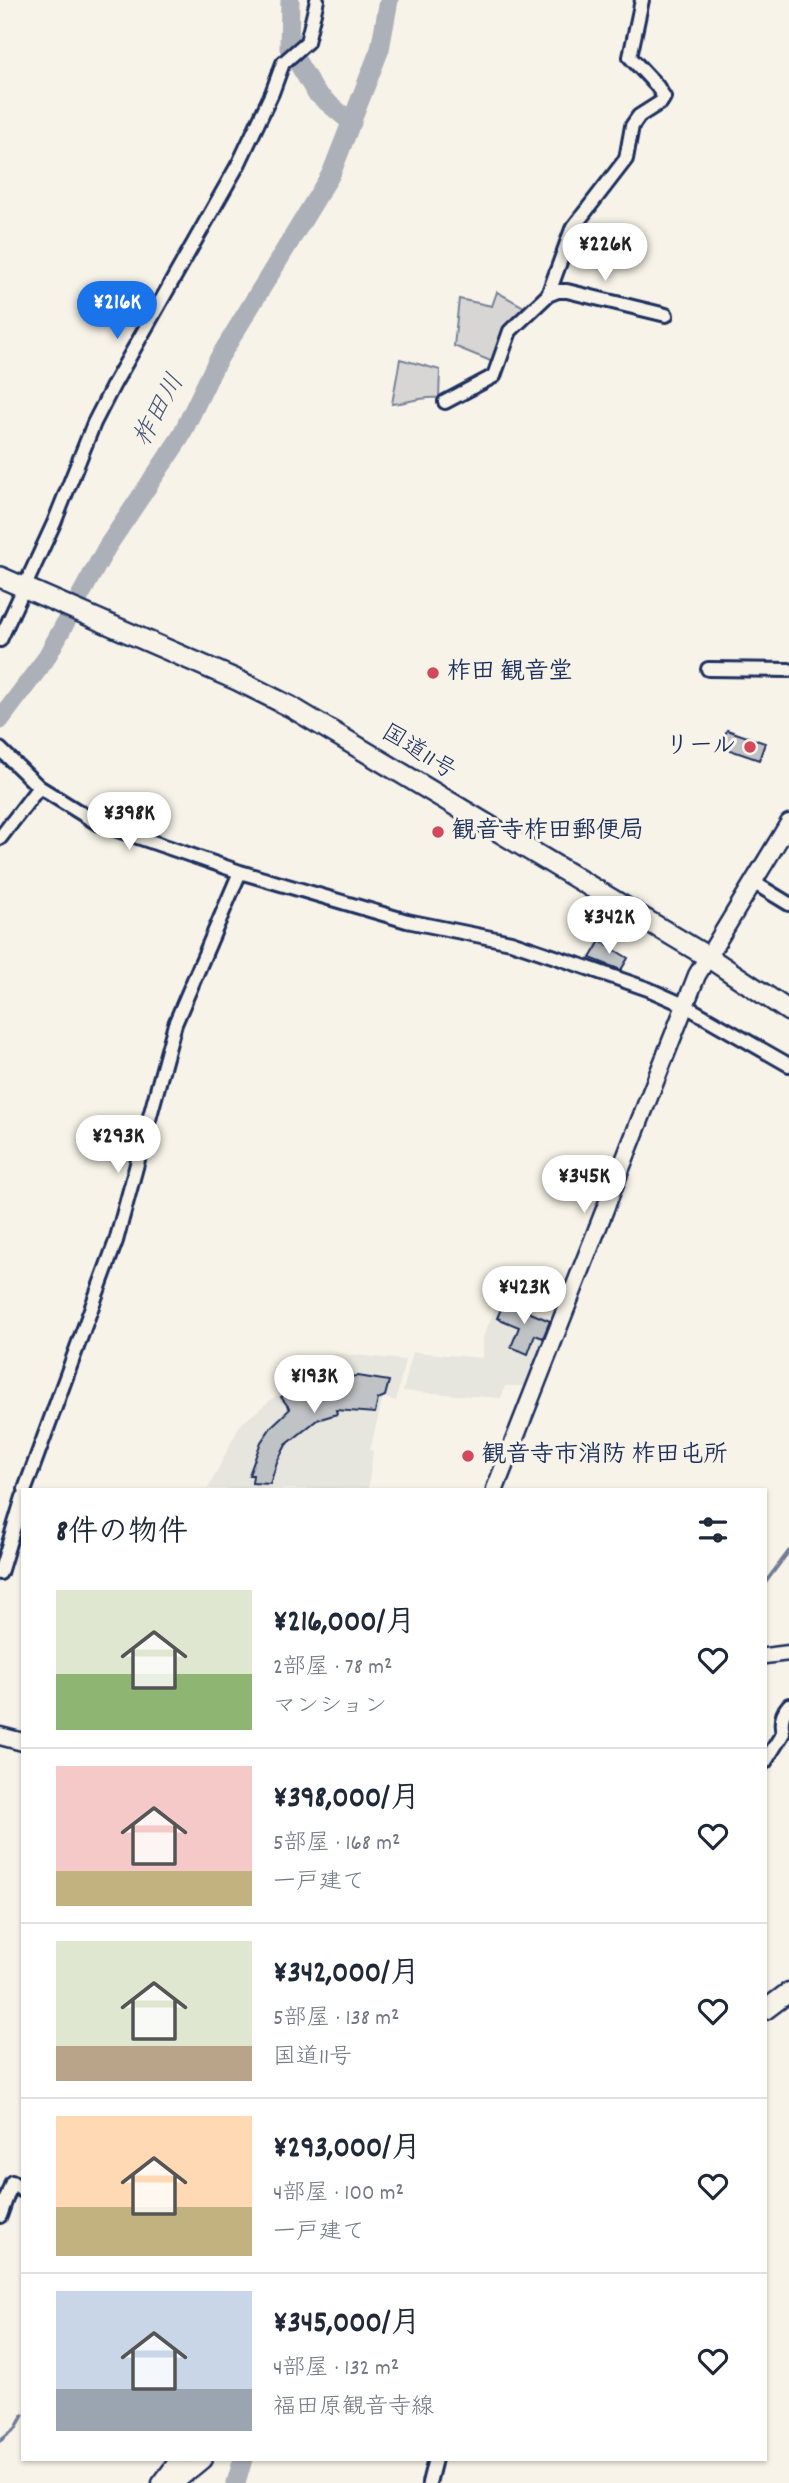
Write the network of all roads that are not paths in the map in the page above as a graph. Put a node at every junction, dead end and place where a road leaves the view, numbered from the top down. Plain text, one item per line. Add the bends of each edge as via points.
1 (317, 0) edge
2 (642, 0) edge
3 (548, 295) junction
4 (666, 315) dead end
5 (445, 402) dead end
6 (0, 577) edge
7 (24, 587) junction
8 (0, 640) edge
9 (708, 668) dead end
10 (789, 670) edge
11 (0, 749) edge
12 (39, 788) junction
13 (789, 823) edge
14 (0, 838) edge
15 (240, 872) junction
16 (753, 882) junction
17 (789, 904) edge
18 (708, 957) junction
19 (684, 1005) junction
20 (789, 1011) edge
21 (789, 1065) edge
22 (25, 1488) edge
23 (495, 1488) edge
24 (21, 1504) edge
25 (0, 1573) edge
26 (789, 1653) edge
27 (767, 1656) edge
28 (789, 1705) edge
29 (0, 1736) edge
30 (21, 1741) edge
31 (767, 1759) edge
32 (789, 1992) edge
33 (767, 2008) edge
34 (21, 2189) edge
35 (0, 2216) edge
36 (176, 2461) edge
37 (200, 2461) edge
38 (434, 2461) edge
39 (160, 2483) edge
40 (173, 2483) edge
41 (429, 2483) edge

1 - 7 street via 307,42 283,63 239,163 109,393
2 - 3 street via 630,57 664,97 639,116 632,127 626,159 572,229
3 - 4 street via 567,291
3 - 5 street via 510,331 494,376
6 - 7 highway, 国道11号
7 - 8 street
7 - 18 highway, 国道11号 via 291,707
9 - 10 street
11 - 12 street
12 - 14 street
12 - 15 street via 97,823
13 - 16 main road
15 - 19 street via 407,921 511,942
15 - 22 street via 175,1024 116,1241
16 - 17 street
16 - 18 main road
18 - 19 main road
18 - 20 highway, 国道11号
19 - 21 street
19 - 23 main road
24 - 25 street
26 - 27 street
28 - 31 street via 780,1724 783,1733
29 - 30 main road
32 - 33 main road
34 - 35 street via 12,2182
36 - 39 street
37 - 40 main road
38 - 41 street

